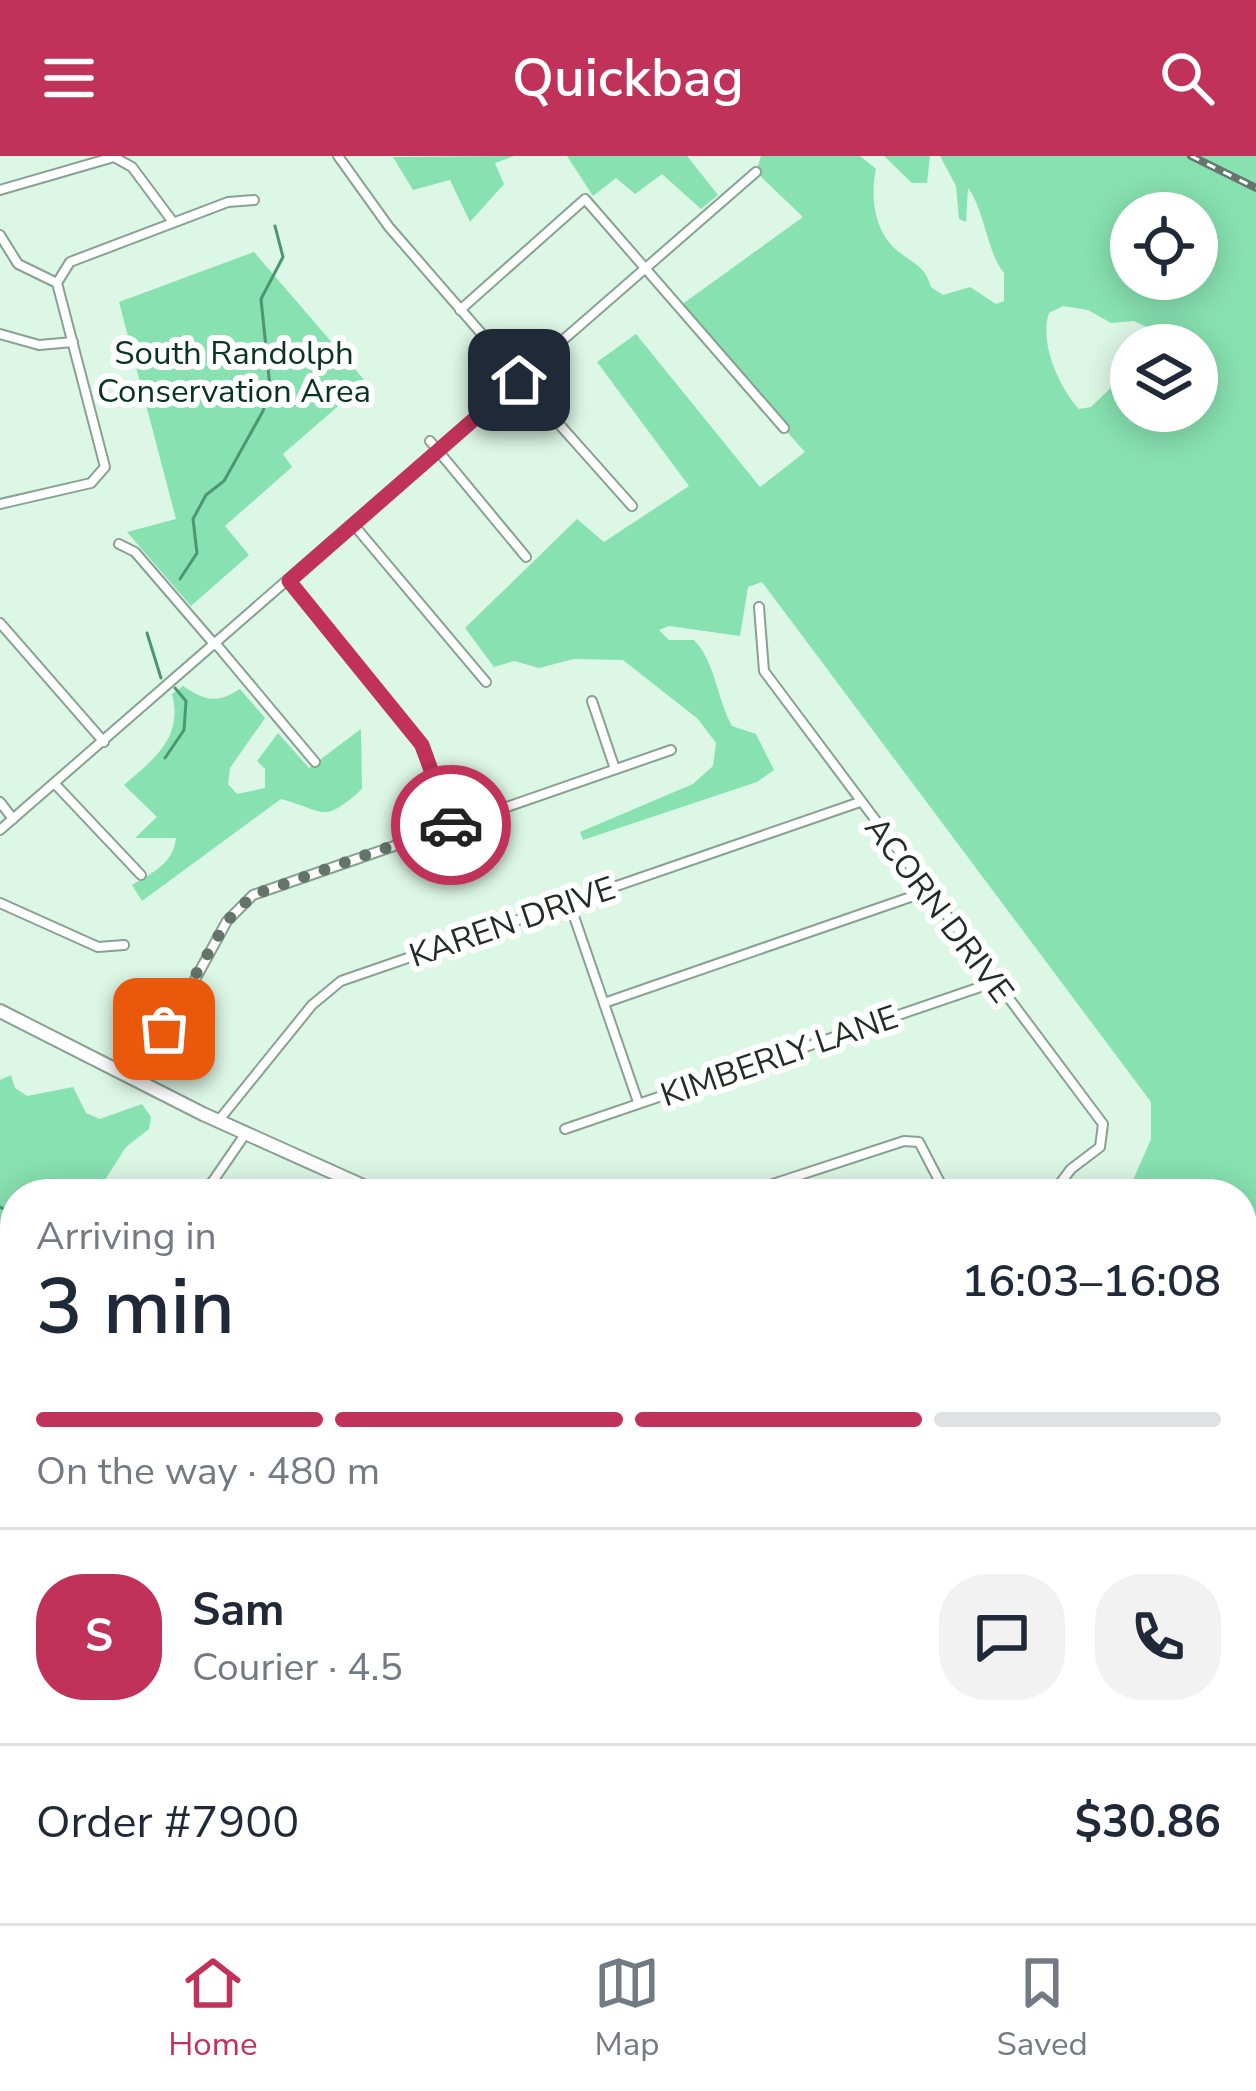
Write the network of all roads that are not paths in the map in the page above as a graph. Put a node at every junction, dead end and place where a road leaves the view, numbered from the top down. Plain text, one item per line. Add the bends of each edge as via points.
1 (338, 156) edge
2 (756, 172) dead end
3 (0, 190) edge
4 (254, 200) dead end
5 (173, 222) junction
6 (0, 235) edge
7 (643, 269) junction
8 (57, 283) junction
9 (460, 310) junction
10 (0, 334) edge
11 (73, 342) junction
12 (519, 379) junction
13 (784, 428) dead end
14 (434, 445) junction
15 (0, 504) edge
16 (632, 506) dead end
17 (353, 524) junction
18 (119, 544) dead end
19 (526, 557) dead end
20 (289, 581) junction
21 (759, 607) dead end
22 (0, 623) edge
23 (216, 645) junction
24 (487, 682) dead end
25 (592, 701) dead end
26 (104, 742) junction
27 (671, 751) dead end
28 (315, 762) dead end
29 (615, 769) junction
30 (55, 784) junction
31 (0, 802) edge
32 (860, 802) junction
33 (14, 819) junction
34 (451, 826) junction
35 (0, 830) edge
36 (141, 874) dead end
37 (928, 891) junction
38 (569, 902) junction
39 (0, 903) edge
40 (124, 946) dead end
41 (994, 982) junction
42 (604, 1003) junction
43 (0, 1011) edge
44 (126, 1076) junction
45 (638, 1102) junction
46 (218, 1121) junction
47 (565, 1129) dead end
48 (246, 1133) junction
49 (214, 1179) edge
50 (348, 1179) edge
51 (788, 1179) edge
52 (939, 1179) edge
53 (1063, 1179) edge

1 - 9 street
2 - 7 street
3 - 5 street via 114,157 132,167
4 - 5 street
5 - 8 street via 70,262
6 - 8 street via 18,264
7 - 9 street via 585,199
7 - 12 street
7 - 13 street
8 - 11 street
9 - 12 street
10 - 11 street via 39,345
11 - 15 street via 103,474
12 - 14 street
12 - 16 street
14 - 17 street
14 - 19 street
17 - 20 street
17 - 24 street
18 - 23 street
20 - 23 street
20 - 34 street via 422,745
21 - 32 street, ACORN DRIVE via 764,671
22 - 26 street
23 - 26 street
23 - 28 street
25 - 29 street
26 - 30 street
27 - 29 street
29 - 34 street
30 - 33 street
30 - 36 street
31 - 33 street
32 - 37 street, ACORN DRIVE
32 - 38 street, KAREN DRIVE
33 - 35 street
34 - 44 street via 253,895 227,921 180,1007
37 - 41 street, ACORN DRIVE
37 - 42 street
38 - 42 street
38 - 46 street, KAREN DRIVE via 341,981
39 - 40 street via 98,947
41 - 45 street, KIMBERLY LANE
41 - 53 street, ACORN DRIVE via 1103,1124 1100,1147
42 - 45 street
43 - 44 main road
44 - 46 main road
45 - 47 street, KIMBERLY LANE
46 - 48 main road
48 - 49 street
48 - 50 main road
51 - 52 street via 904,1141 919,1142

